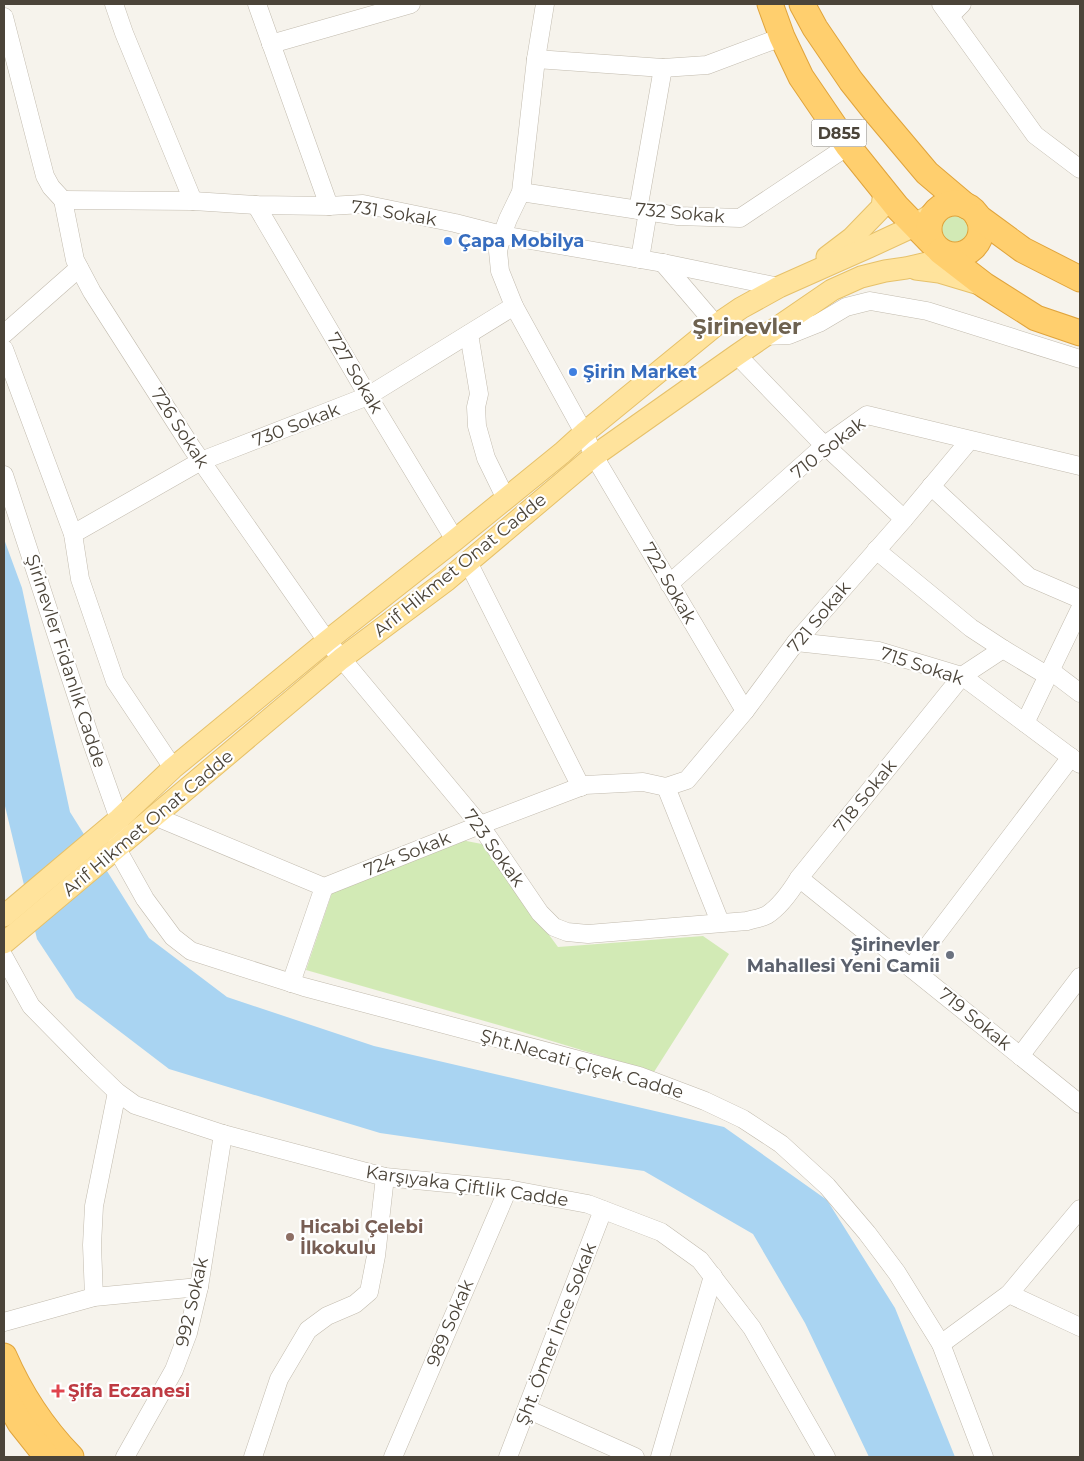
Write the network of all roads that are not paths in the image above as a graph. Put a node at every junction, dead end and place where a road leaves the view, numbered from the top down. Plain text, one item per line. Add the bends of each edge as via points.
1 (114, 4) edge
2 (257, 4) edge
3 (411, 4) edge
4 (545, 4) edge
5 (770, 4) edge
6 (802, 4) edge
7 (951, 8) edge
8 (4, 17) edge
9 (782, 37) junction
10 (271, 44) junction
11 (536, 59) junction
12 (663, 68) junction
13 (848, 146) junction
14 (1080, 168) edge
15 (884, 191) junction
16 (521, 192) junction
17 (63, 200) junction
18 (193, 201) junction
19 (256, 205) junction
20 (329, 206) junction
21 (643, 210) junction
22 (972, 211) junction
23 (924, 219) junction
24 (502, 235) junction
25 (945, 253) junction
26 (640, 259) junction
27 (663, 263) junction
28 (79, 268) junction
29 (906, 268) junction
30 (804, 275) junction
31 (1080, 279) edge
32 (985, 286) junction
33 (779, 287) junction
34 (514, 306) junction
35 (716, 325) junction
36 (1080, 333) edge
37 (4, 334) edge
38 (469, 334) junction
39 (763, 336) junction
40 (4, 348) edge
41 (737, 354) junction
42 (1080, 359) edge
43 (368, 396) junction
44 (584, 433) junction
45 (969, 440) junction
46 (825, 446) junction
47 (594, 456) junction
48 (201, 461) junction
49 (1080, 466) edge
50 (4, 474) edge
51 (931, 486) junction
52 (506, 499) junction
53 (904, 519) junction
54 (73, 534) junction
55 (456, 540) junction
56 (876, 550) junction
57 (468, 562) junction
58 (669, 584) junction
59 (1080, 599) edge
60 (1080, 609) edge
61 (1076, 628) edge
62 (327, 641) junction
63 (796, 642) junction
64 (1003, 649) junction
65 (342, 659) junction
66 (1050, 673) junction
67 (962, 676) junction
68 (1080, 693) edge
69 (745, 711) junction
70 (1025, 722) junction
71 (1076, 761) edge
72 (173, 768) junction
73 (581, 787) junction
74 (666, 787) junction
75 (154, 816) junction
76 (119, 820) junction
77 (480, 825) junction
78 (112, 853) junction
79 (799, 878) junction
80 (324, 887) junction
81 (5, 915) edge
82 (720, 922) junction
83 (11, 938) edge
84 (4, 957) edge
85 (911, 968) junction
86 (1080, 977) edge
87 (291, 983) junction
88 (1020, 1056) junction
89 (117, 1092) junction
90 (1080, 1104) edge
91 (223, 1134) junction
92 (385, 1178) junction
93 (508, 1189) junction
94 (1080, 1208) edge
95 (603, 1210) junction
96 (713, 1276) junction
97 (199, 1287) junction
98 (1009, 1294) junction
99 (94, 1297) junction
100 (4, 1322) edge
101 (1080, 1327) edge
102 (941, 1344) junction
103 (4, 1356) edge
104 (4, 1395) edge
105 (527, 1409) junction
106 (47, 1457) edge
107 (71, 1457) edge
108 (125, 1457) edge
109 (253, 1457) edge
110 (393, 1457) edge
111 (508, 1457) edge
112 (634, 1457) edge
113 (660, 1457) edge
114 (826, 1457) edge
115 (984, 1457) edge

1 - 18 street
2 - 10 street
3 - 10 street
4 - 11 street, 722 Sokak
5 - 9 highway, D855
6 - 22 highway, D855 via 845,74 878,116 927,173
7 - 14 street via 1034,135
8 - 17 street via 44,176
9 - 12 street via 706,65
9 - 13 highway, D855 via 801,77
10 - 20 street
11 - 12 street
11 - 16 street, 722 Sokak
12 - 21 street
13 - 15 highway, D855
13 - 21 street, 732 Sokak via 740,218 678,216
15 - 23 highway, D855 via 897,207
15 - 30 main road via 882,207 870,220
16 - 21 street, 732 Sokak
16 - 24 street, 722 Sokak
17 - 18 street, 731 Sokak
17 - 28 street, 726 Sokak
18 - 19 street, 731 Sokak
19 - 20 street, 731 Sokak
19 - 43 street, 727 Sokak
20 - 24 street, 731 Sokak via 363,204
21 - 26 street
22 - 23 highway via 958,203 949,204
22 - 25 highway via 981,225 978,242 965,254
22 - 31 highway, D855 via 1023,250
23 - 25 highway, D855
23 - 30 main road, Arif Hikmet Onat Cadde via 869,248
24 - 26 street, 731 Sokak
24 - 34 street, 722 Sokak via 498,251 500,271
25 - 29 main road, Arif Hikmet Onat Cadde
25 - 32 highway, D855
26 - 27 street, 731 Sokak
27 - 33 street, 731 Sokak
27 - 35 street
28 - 37 street
28 - 48 street, 726 Sokak
29 - 32 main road via 939,272
29 - 39 main road, Arif Hikmet Onat Cadde via 861,277 832,290
30 - 33 main road, Arif Hikmet Onat Cadde
32 - 36 highway, D855 via 1036,318
33 - 35 main road, Arif Hikmet Onat Cadde
34 - 38 street, 730 Sokak
34 - 44 street, 722 Sokak
35 - 44 main road, Arif Hikmet Onat Cadde
38 - 43 street, 730 Sokak
38 - 52 street via 479,394 477,426 486,458
39 - 41 main road, Arif Hikmet Onat Cadde
39 - 42 street via 788,335 819,323 846,307 870,301 927,311
40 - 54 street
41 - 46 street
41 - 47 main road, Arif Hikmet Onat Cadde
43 - 48 street, 730 Sokak
43 - 55 street, 727 Sokak
44 - 47 street, 722 Sokak
44 - 52 main road, Arif Hikmet Onat Cadde
45 - 46 street, 710 Sokak via 867,415
45 - 49 street, 710 Sokak
45 - 51 street, 721 Sokak
46 - 53 street
46 - 58 street, 710 Sokak
47 - 57 main road, Arif Hikmet Onat Cadde
47 - 58 street, 722 Sokak
48 - 54 street, 730 Sokak
48 - 62 street, 726 Sokak
50 - 76 street, Şirinevler Fidanlık Cadde
51 - 53 street, 721 Sokak
51 - 59 street via 1029,577
52 - 55 main road, Arif Hikmet Onat Cadde
53 - 56 street, 721 Sokak
54 - 72 street via 80,579 115,681
55 - 62 main road, Arif Hikmet Onat Cadde
56 - 63 street, 721 Sokak
56 - 64 street via 971,628
57 - 65 main road, Arif Hikmet Onat Cadde
57 - 73 street
58 - 69 street, 722 Sokak
60 - 61 street
61 - 66 street
62 - 65 street, 723 Sokak
62 - 72 main road, Arif Hikmet Onat Cadde
63 - 67 street, 715 Sokak via 879,651
63 - 69 street, 721 Sokak
64 - 66 street
64 - 67 street, 718 Sokak
65 - 75 main road, Arif Hikmet Onat Cadde
65 - 77 street, 723 Sokak
66 - 68 street
66 - 70 street
67 - 70 street, 715 Sokak
67 - 79 street, 718 Sokak
69 - 74 street, 721 Sokak via 687,780
70 - 71 street, 715 Sokak
71 - 85 street
72 - 76 main road, Arif Hikmet Onat Cadde
73 - 74 street, 724 Sokak via 643,782
73 - 77 street, 724 Sokak
74 - 82 street
75 - 78 main road, Arif Hikmet Onat Cadde
75 - 80 street
76 - 78 street, Şirinevler Fidanlık Cadde
76 - 81 main road, Arif Hikmet Onat Cadde
77 - 80 street, 724 Sokak
77 - 82 street, 723 Sokak via 540,913 554,927 588,934
78 - 83 main road, Arif Hikmet Onat Cadde
78 - 87 street, Şht.Necati Çiçek Cadde via 174,937 191,951
79 - 82 street, 718 Sokak via 766,916 747,921
79 - 85 street, 719 Sokak
80 - 87 street
84 - 89 street, Karşıyaka Çiftlik Cadde via 32,1006
85 - 88 street, 719 Sokak
86 - 88 street
87 - 102 street, Şht.Necati Çiçek Cadde via 639,1076 743,1119 781,1144 828,1186 897,1273
88 - 90 street, 719 Sokak
89 - 91 street, Karşıyaka Çiftlik Cadde via 135,1105
89 - 99 street via 94,1206
91 - 92 street, Karşıyaka Çiftlik Cadde
91 - 97 street, 992 Sokak
92 - 93 street, Karşıyaka Çiftlik Cadde
92 - 109 street via 369,1292 355,1304 327,1316 308,1330 279,1379
93 - 95 street, Karşıyaka Çiftlik Cadde via 588,1204
93 - 110 street, 989 Sokak
94 - 98 street
95 - 96 street, Karşıyaka Çiftlik Cadde via 662,1232 700,1260
95 - 105 street, Şht. Ömer İnce Sokak
96 - 113 street
96 - 114 street, Karşıyaka Çiftlik Cadde via 752,1328
97 - 99 street
97 - 108 street, 992 Sokak via 188,1333 174,1370
98 - 101 street
98 - 102 street
99 - 100 street
102 - 115 street, Şht.Necati Çiçek Cadde
103 - 107 highway via 46,1429
104 - 106 highway via 20,1423
105 - 111 street, Şht. Ömer İnce Sokak
105 - 112 street

